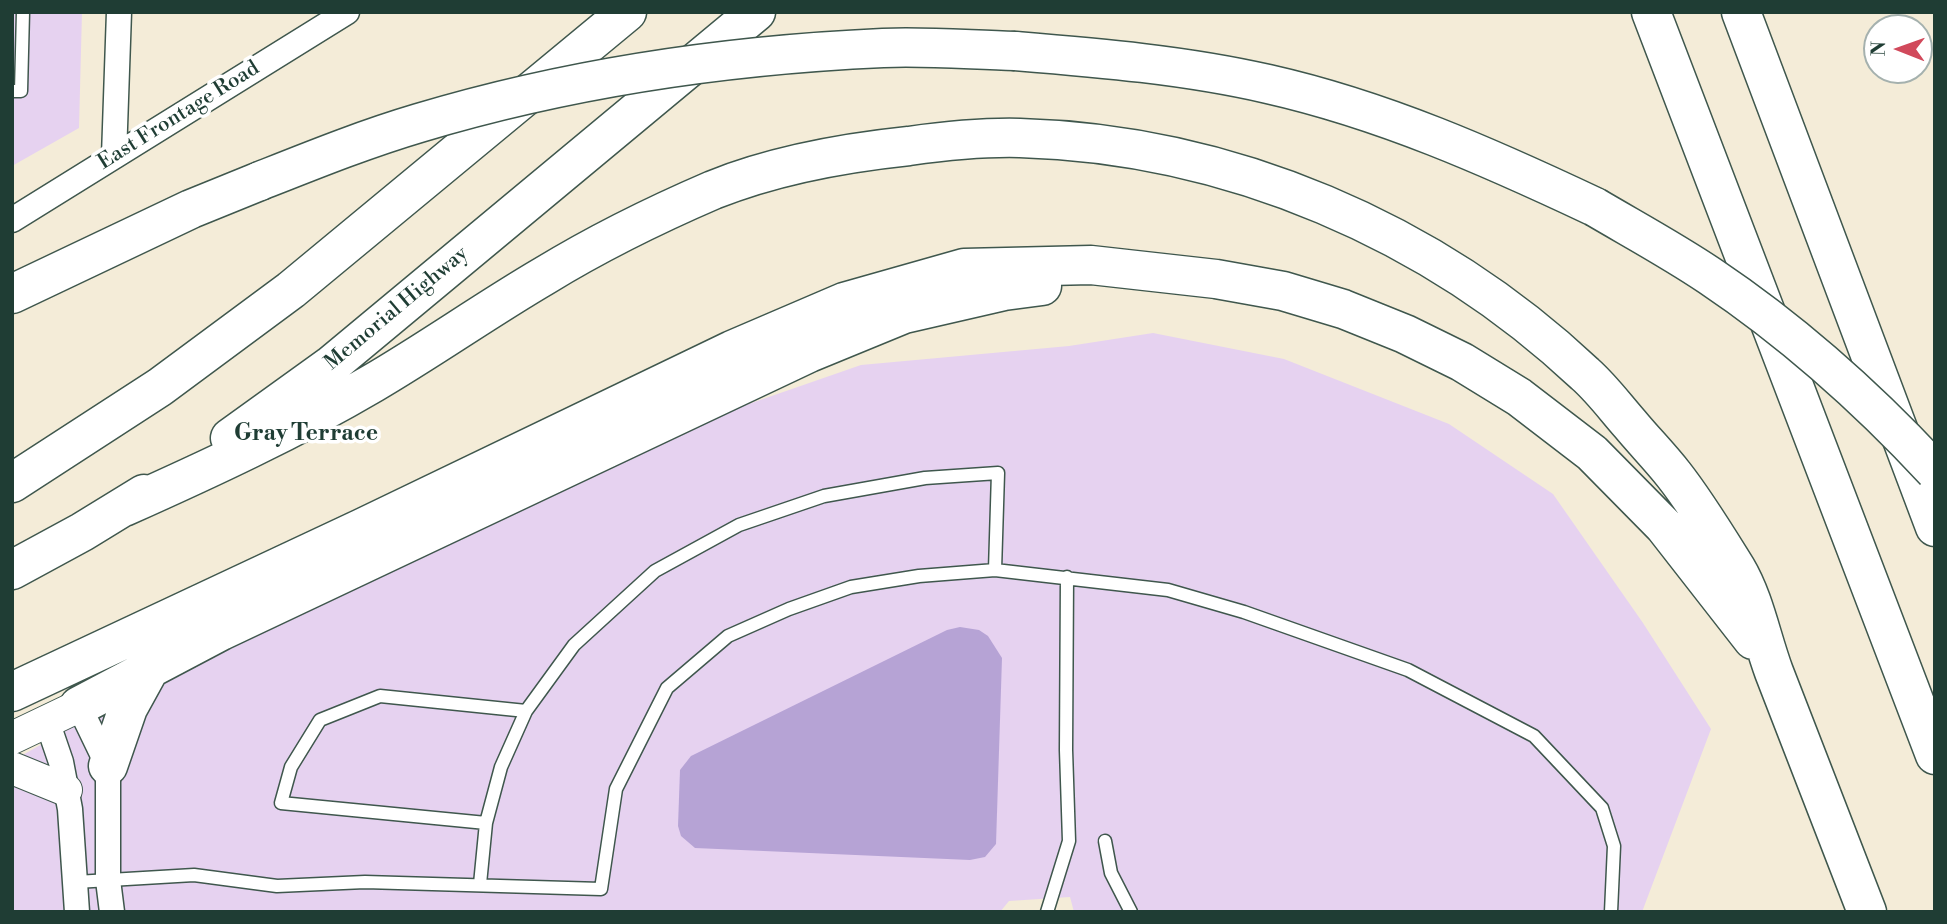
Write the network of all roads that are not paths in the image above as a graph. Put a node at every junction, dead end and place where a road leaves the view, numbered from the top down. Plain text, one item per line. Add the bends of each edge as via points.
1 (23, 12) edge
2 (118, 12) edge
3 (346, 12) edge
4 (627, 12) edge
5 (756, 12) edge
6 (1651, 12) edge
7 (1741, 12) edge
8 (12, 91) edge
9 (114, 156) junction
10 (12, 220) edge
11 (1216, 279) junction
12 (12, 294) edge
13 (1935, 471) edge
14 (12, 483) edge
15 (124, 507) junction
16 (1935, 527) edge
17 (12, 570) edge
18 (995, 570) junction
19 (1067, 577) junction
20 (1771, 664) junction
21 (150, 668) junction
22 (12, 692) edge
23 (526, 711) junction
24 (63, 713) junction
25 (12, 738) edge
26 (1935, 755) edge
27 (108, 766) junction
28 (12, 768) edge
29 (66, 790) junction
30 (486, 823) junction
31 (1105, 841) dead end
32 (108, 880) junction
33 (76, 881) junction
34 (480, 884) junction
35 (77, 912) edge
36 (112, 912) edge
37 (1047, 912) edge
38 (1131, 912) edge
39 (1611, 912) edge
40 (1867, 912) edge

1 - 8 lane via 21,91
2 - 9 street
3 - 9 street, East Frontage Road
4 - 14 highway via 291,290 160,387
5 - 15 highway, Memorial Highway via 330,366
6 - 26 highway
7 - 16 highway
9 - 10 street, East Frontage Road
11 - 20 highway via 1283,291 1343,309 1462,362 1518,397 1592,453 1664,526
11 - 21 highway via 1065,282 904,314 796,359
11 - 22 highway via 1091,265 964,268 844,302 732,350
12 - 13 highway, bridge via 191,209 339,150 420,123 553,89 658,69 764,56 872,49 1015,51 1181,69 1280,87 1419,130 1494,160 1595,207 1710,276 1816,357
15 - 17 highway, Memorial Highway
15 - 20 highway via 250,450 374,382 618,234 717,189 771,170 884,148 1018,138 1094,144 1164,154 1241,175 1366,222 1481,289 1535,330 1590,377 1675,476 1740,574
18 - 19 lane
18 - 23 lane via 998,473 925,478 824,496 739,525 655,571 574,645
18 - 34 lane via 851,587 729,636 667,688 616,789 601,889
19 - 37 lane via 1069,841
19 - 39 lane via 1168,590 1244,612 1408,670 1534,736 1602,808 1614,846
20 - 40 highway
21 - 24 highway
21 - 27 highway via 128,708
23 - 30 lane via 501,767
23 - 30 lane via 380,696 320,720 291,767 281,803
24 - 25 street
24 - 27 street
24 - 29 street via 61,762
27 - 32 street
28 - 29 street
29 - 33 street
30 - 34 lane
31 - 38 lane via 1111,873
32 - 33 lane
32 - 34 lane via 194,875 277,886
32 - 36 street
33 - 35 street

